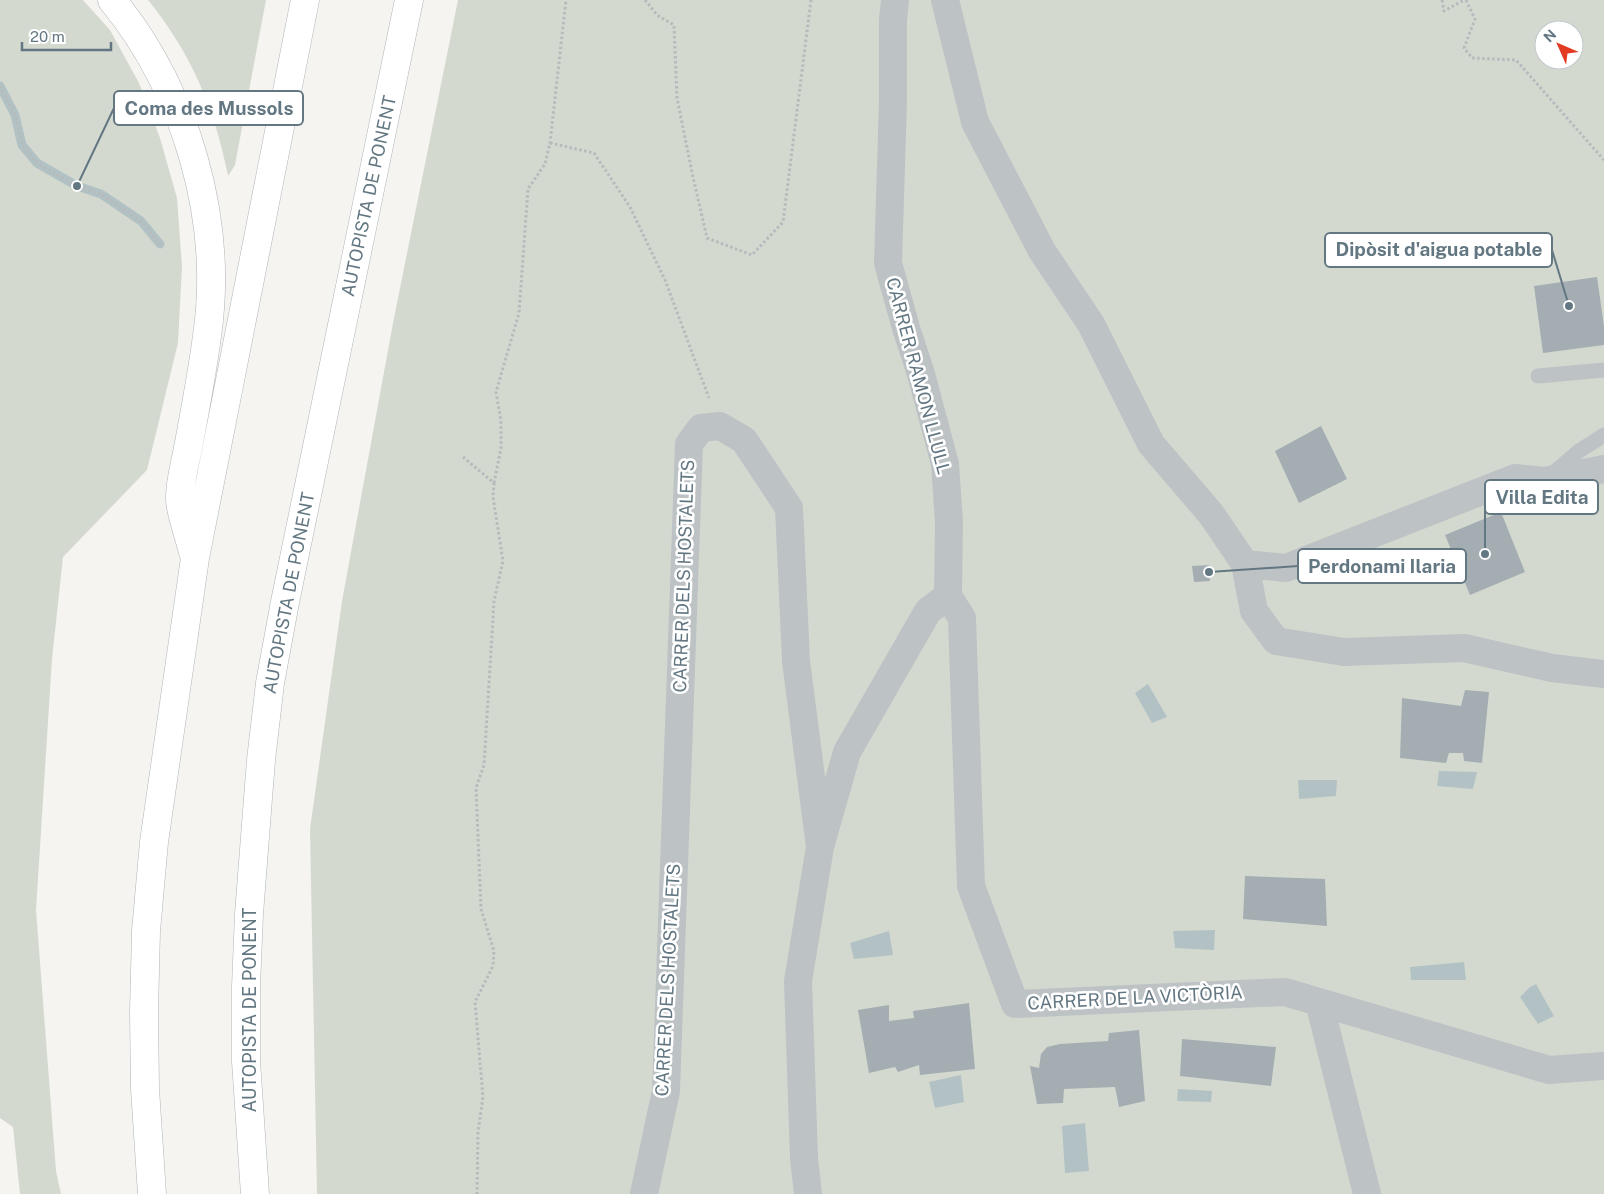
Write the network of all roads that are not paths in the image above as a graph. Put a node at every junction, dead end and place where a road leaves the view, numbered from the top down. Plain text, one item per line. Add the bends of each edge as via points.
1 (112, 0) edge
2 (305, 0) edge
3 (409, 0) edge
4 (895, 0) edge
5 (945, 0) edge
6 (1604, 370) edge
7 (1538, 376) dead end
8 (1604, 435) edge
9 (1604, 469) edge
10 (1544, 481) junction
11 (195, 558) junction
12 (1245, 564) junction
13 (948, 596) junction
14 (1604, 674) edge
15 (820, 847) junction
16 (1319, 1002) junction
17 (1604, 1066) edge
18 (152, 1194) edge
19 (255, 1194) edge
20 (644, 1194) edge
21 (808, 1194) edge
22 (1367, 1194) edge

1 - 11 highway via 141,39 167,86 196,164 206,222 210,277 207,333 179,498
2 - 11 highway
3 - 19 highway, AUTOPISTA DE PONENT via 270,683 254,835 246,987 246,1061
4 - 13 street, CARRER RAMON LLULL via 888,263 945,464 949,522
5 - 12 street via 975,122 1042,250 1092,324 1151,444 1211,514
6 - 7 lane
8 - 10 lane
9 - 10 street
10 - 12 street via 1516,478 1286,568
11 - 18 highway via 154,842 146,930 145,1090
12 - 14 street via 1254,611 1276,641 1344,652 1464,648 1552,668
13 - 15 street via 928,611 847,752
13 - 16 street, CARRER DE LA VICTÒRIA via 962,618 971,886 1015,1004 1285,992
15 - 20 street, CARRER DELS HOSTALETS via 796,661 790,508 744,440 720,426 701,428 689,444 666,1091
15 - 21 street via 798,981
16 - 17 street, CARRER DE LA VICTÒRIA via 1549,1070
16 - 22 street

